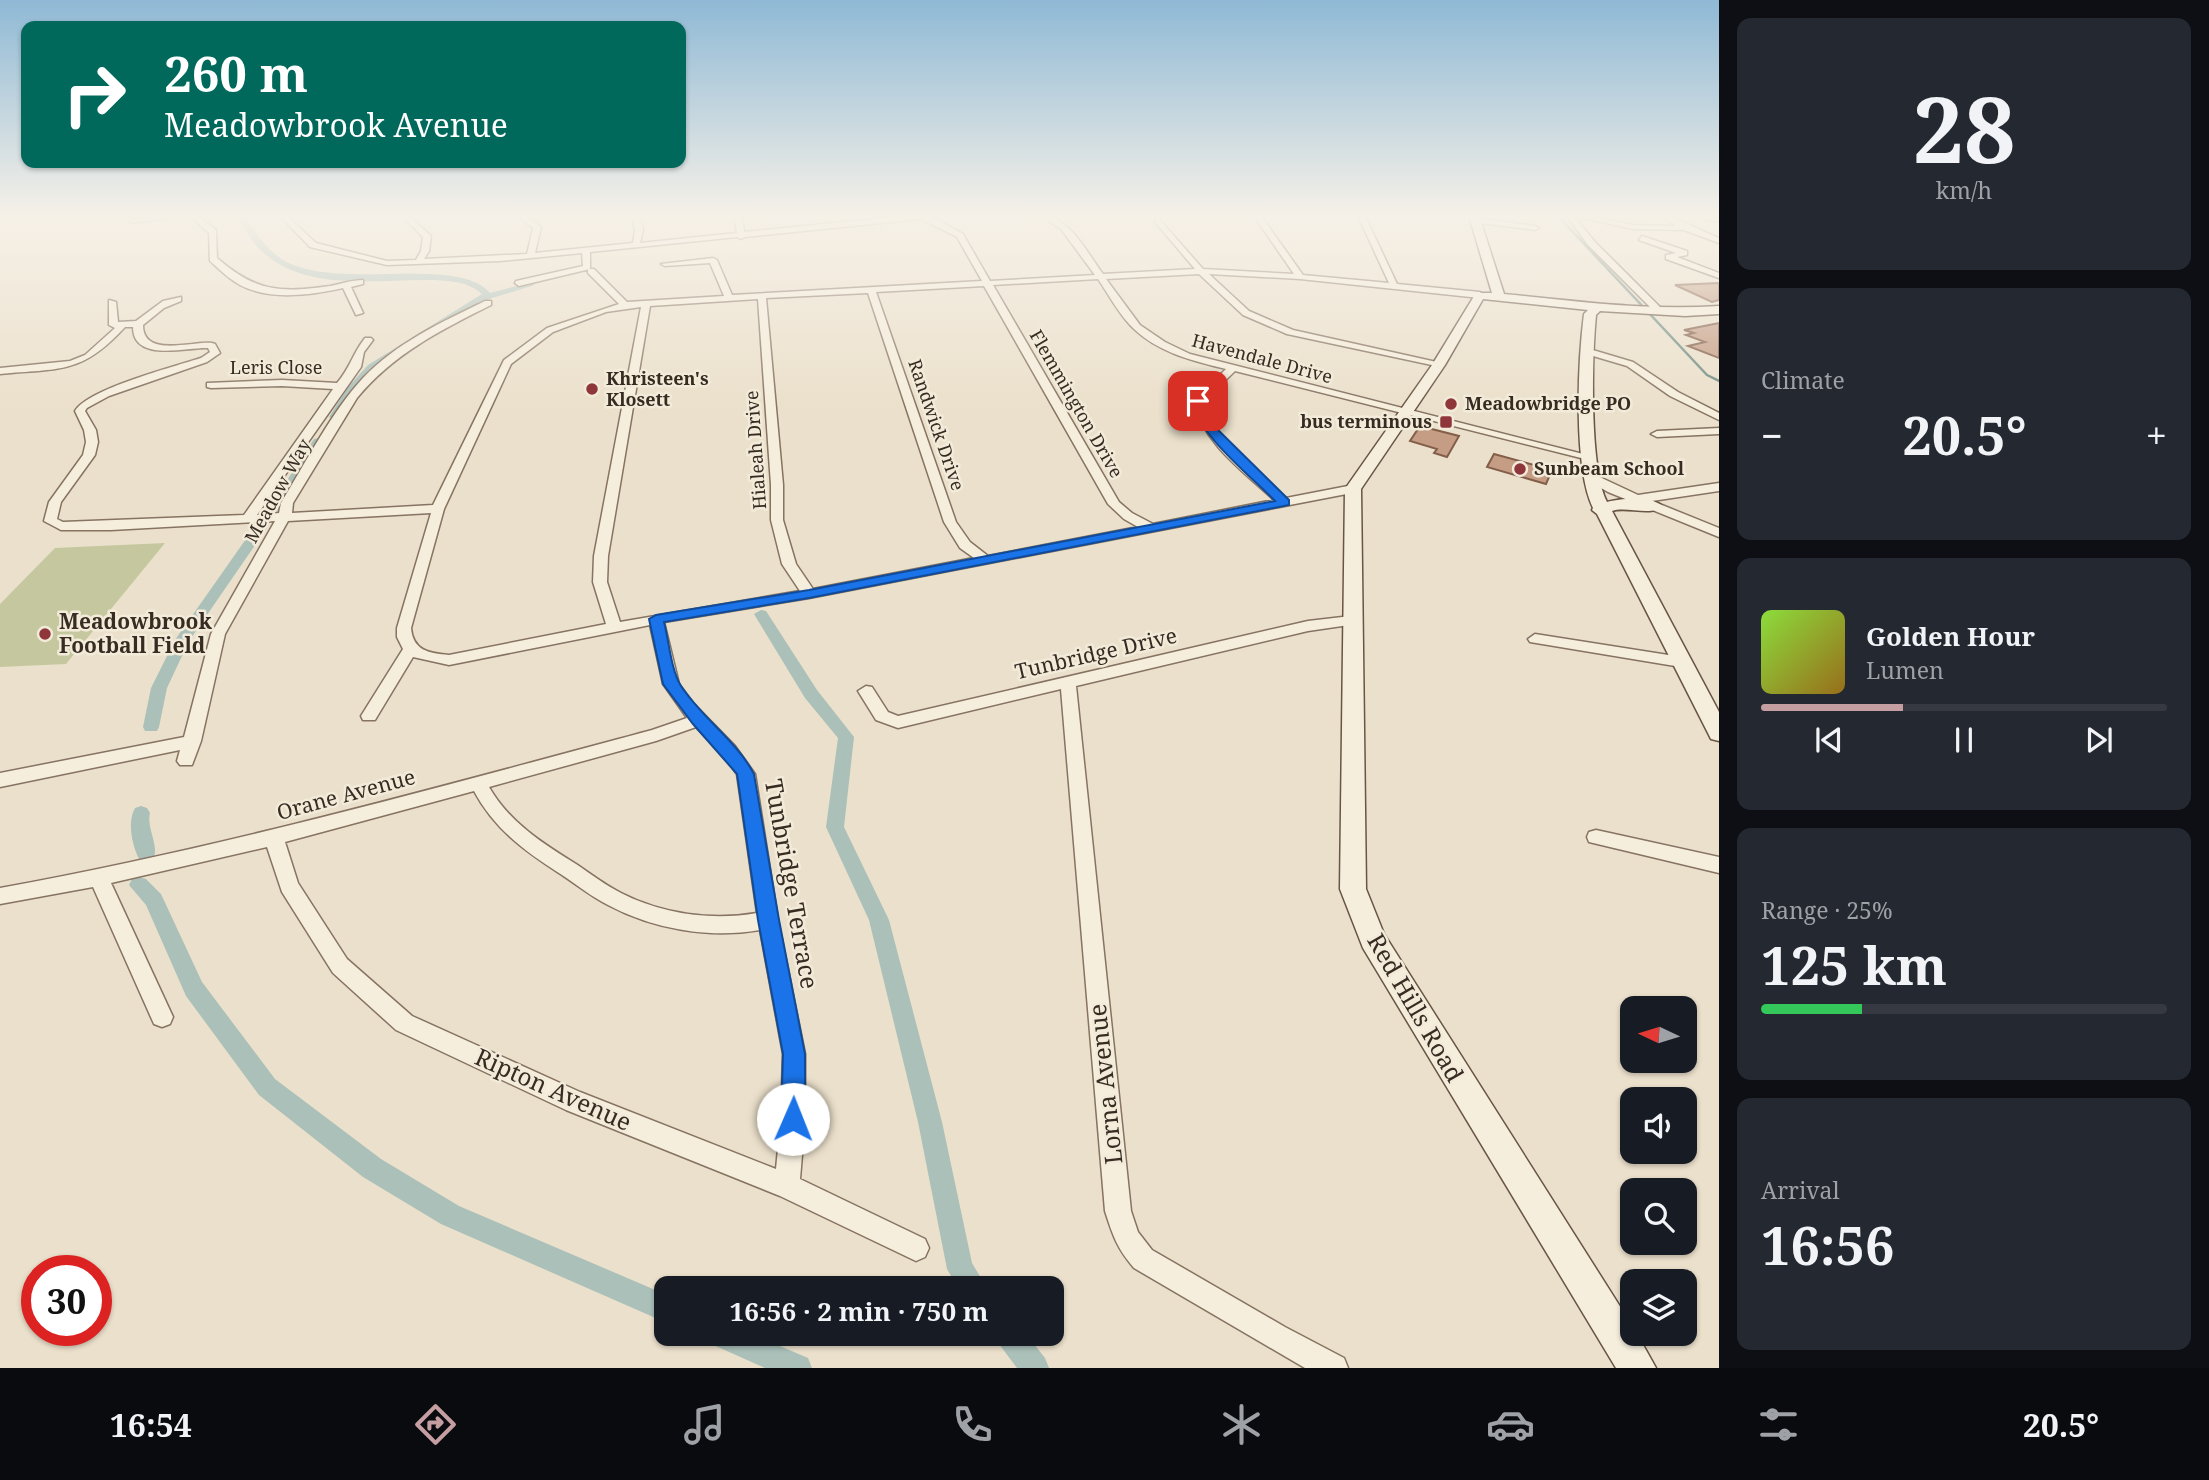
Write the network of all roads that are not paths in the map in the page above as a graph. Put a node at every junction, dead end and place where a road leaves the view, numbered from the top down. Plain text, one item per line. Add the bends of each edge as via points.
1 (239, 280) edge
2 (536, 280) edge
3 (600, 280) edge
4 (721, 280) edge
5 (983, 280) edge
6 (1037, 280) edge
7 (1101, 280) edge
8 (1210, 280) edge
9 (1330, 280) edge
10 (1391, 280) edge
11 (1494, 280) edge
12 (1627, 280) edge
13 (360, 282) dead end
14 (519, 284) dead end
15 (985, 284) junction
16 (346, 286) junction
17 (1394, 286) junction
18 (871, 290) junction
19 (1480, 295) junction
20 (1499, 296) junction
21 (762, 297) junction
22 (729, 298) junction
23 (178, 299) dead end
24 (112, 302) dead end
25 (488, 303) dead end
26 (646, 304) junction
27 (625, 305) junction
28 (1597, 307) junction
29 (1719, 310) edge
30 (1658, 311) junction
31 (359, 313) dead end
32 (138, 324) junction
33 (121, 327) junction
34 (368, 340) dead end
35 (1586, 351) junction
36 (1438, 365) junction
37 (1231, 369) junction
38 (0, 371) edge
39 (211, 385) dead end
40 (340, 386) junction
41 (1406, 412) junction
42 (1719, 416) edge
43 (1719, 431) edge
44 (1657, 434) dead end
45 (1589, 457) junction
46 (1592, 484) junction
47 (1719, 486) edge
48 (1353, 489) junction
49 (1637, 499) junction
50 (1284, 503) junction
51 (1654, 506) junction
52 (438, 509) junction
53 (1600, 510) junction
54 (285, 515) junction
55 (249, 517) junction
56 (1151, 528) junction
57 (1719, 533) edge
58 (985, 560) junction
59 (809, 594) junction
60 (656, 619) junction
61 (1351, 621) junction
62 (615, 628) junction
63 (1535, 639) dead end
64 (410, 649) junction
65 (1681, 662) junction
66 (1068, 684) junction
67 (866, 691) dead end
68 (369, 716) dead end
69 (699, 720) junction
70 (1719, 733) edge
71 (193, 741) junction
72 (186, 761) dead end
73 (0, 780) edge
74 (479, 784) junction
75 (1596, 837) dead end
76 (274, 838) junction
77 (1719, 865) edge
78 (99, 878) junction
79 (0, 896) edge
80 (768, 920) junction
81 (162, 1017) dead end
82 (787, 1186) junction
83 (916, 1248) dead end
84 (1334, 1368) edge
85 (1637, 1368) edge

1 - 16 street via 279,291
2 - 14 street
3 - 27 street
4 - 22 street
5 - 15 street, Flemmington Drive
6 - 15 street
7 - 37 street, Havendale Drive via 1143,333 1187,356
8 - 36 street via 1246,313 1290,332
9 - 17 street
10 - 17 street
11 - 20 street
12 - 30 street
13 - 16 street
15 - 18 street
15 - 56 street, Flemmington Drive via 1114,505
16 - 31 street
17 - 19 street
18 - 21 street
18 - 58 street, Randwick Drive via 950,522 965,545
19 - 20 street
19 - 36 street
20 - 28 street
21 - 22 street
21 - 59 street, Hialeah Drive via 777,520 789,564
22 - 26 street
23 - 32 street via 162,304
24 - 33 street via 114,325
25 - 54 street, Meadow Way via 408,346 362,384 287,503
26 - 27 street
26 - 62 street via 601,556 600,582
27 - 52 street via 550,330 507,362
28 - 30 street
28 - 35 street via 1590,314
29 - 30 street
32 - 33 street
32 - 55 street via 142,344 204,345 212,346 215,353 83,406 80,411 92,442 89,455 55,502 50,522 111,526
33 - 38 street via 88,357 72,364
34 - 40 street via 356,367
35 - 42 street via 1630,364 1674,394
35 - 45 street
36 - 41 street
37 - 41 street, Havendale Drive
37 - 50 street via 1198,401 1199,409 1208,426
39 - 40 street, Leris Close
40 - 55 street
41 - 45 street, Havendale Drive
41 - 48 street
43 - 44 street
45 - 46 street
46 - 49 street
46 - 53 street
47 - 49 street
48 - 50 street
48 - 61 street, Red Hills Road
49 - 51 street
50 - 56 street
51 - 53 street via 1618,504
51 - 57 street
52 - 54 street
52 - 64 street via 404,628
53 - 65 street
54 - 55 street
54 - 71 street, Meadow Way via 218,634
56 - 58 street
58 - 59 street
59 - 60 street
60 - 62 street
60 - 69 street, Tunbridge Terrace via 671,684
61 - 66 street, Tunbridge Drive via 1308,626
61 - 85 street, Red Hills Road via 1353,889 1373,940
62 - 64 street via 449,660
63 - 65 street
64 - 68 street
65 - 70 street
66 - 67 street, Tunbridge Drive via 898,722 881,716
66 - 84 street, Lorna Avenue via 1118,1212 1127,1240 1143,1259
69 - 74 street, Orane Avenue
69 - 80 street, Tunbridge Terrace via 746,774
71 - 72 street, Meadow Way
71 - 73 street
74 - 76 street, Orane Avenue
74 - 80 street via 492,810 517,836 617,901 707,925
75 - 77 street
76 - 78 street, Orane Avenue
76 - 82 street, Ripton Avenue via 289,886 340,966 404,1024 574,1102
78 - 79 street, Orane Avenue
78 - 81 street
80 - 82 street, Tunbridge Terrace via 794,1054
82 - 83 street, Ripton Avenue

